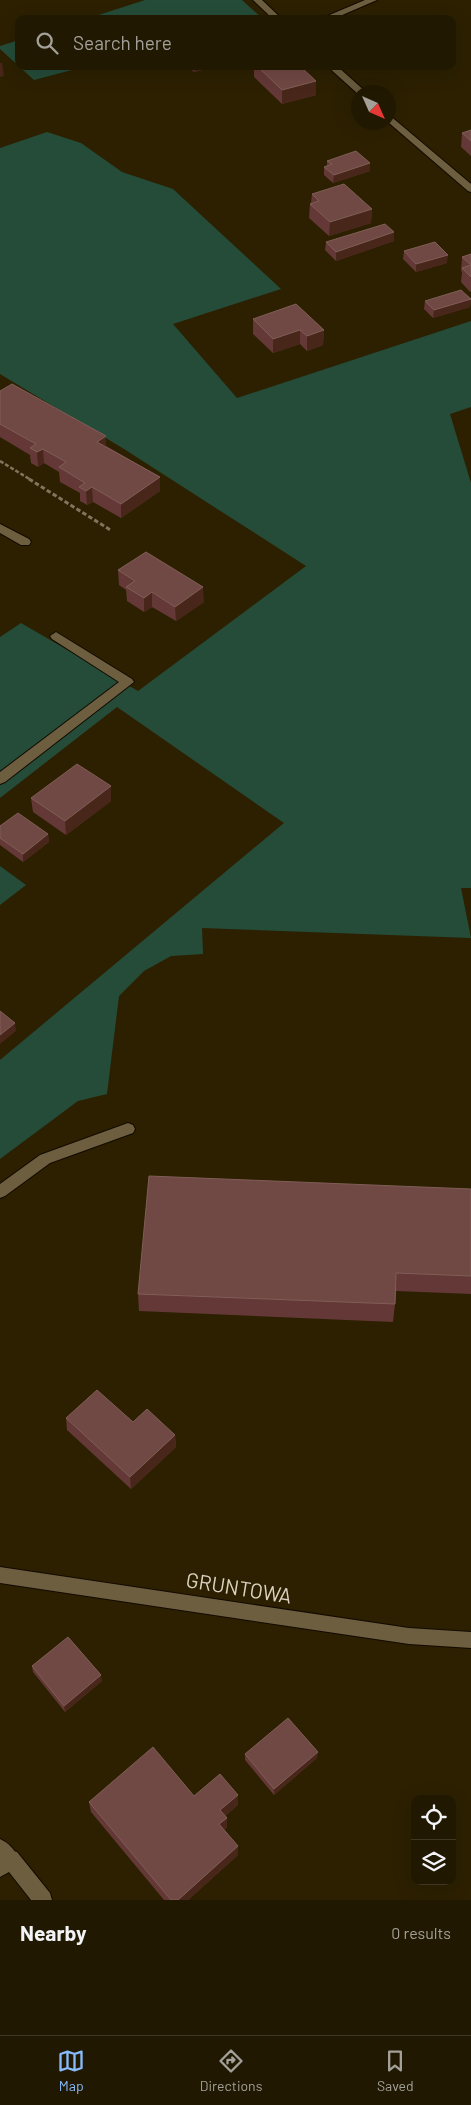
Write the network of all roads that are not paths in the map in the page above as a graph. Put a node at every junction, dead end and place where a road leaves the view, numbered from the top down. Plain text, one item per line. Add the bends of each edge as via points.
1 (258, 0) edge
2 (373, 0) edge
3 (274, 15) edge
4 (334, 15) edge
5 (336, 70) edge
6 (353, 85) edge
7 (396, 124) edge
8 (471, 189) edge
9 (0, 528) edge
10 (25, 542) dead end
11 (56, 636) dead end
12 (0, 779) edge
13 (128, 1128) dead end
14 (0, 1192) edge
15 (0, 1575) edge
16 (471, 1640) edge
17 (3, 1858) edge
18 (43, 1900) edge

1 - 3 street
2 - 4 street
5 - 6 street
7 - 8 street
9 - 10 street
11 - 12 street via 128,682
13 - 14 street via 45,1159
15 - 16 street, GRUNTOWA via 409,1636
17 - 18 street

